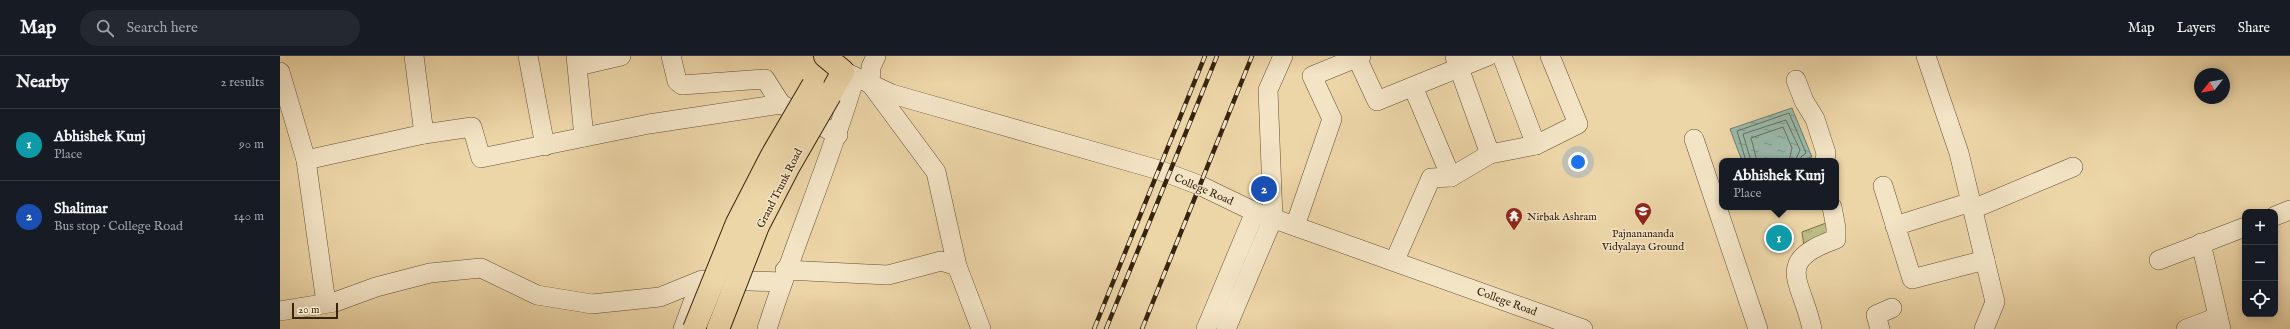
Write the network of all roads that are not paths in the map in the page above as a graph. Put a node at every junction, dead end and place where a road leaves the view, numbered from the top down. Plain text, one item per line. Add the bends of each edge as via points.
1 (414, 56) edge
2 (528, 56) edge
3 (621, 56) edge
4 (671, 56) edge
5 (876, 56) edge
6 (1283, 56) edge
7 (1488, 56) edge
8 (1502, 56) edge
9 (1550, 56) edge
10 (1926, 56) edge
11 (1359, 57) edge
12 (577, 61) edge
13 (1457, 62) edge
14 (844, 69) edge
15 (280, 72) edge
16 (1796, 80) dead end
17 (1413, 87) junction
18 (822, 90) junction
19 (781, 104) junction
20 (424, 134) junction
21 (838, 135) junction
22 (584, 137) junction
23 (1694, 139) dead end
24 (1536, 145) junction
25 (544, 146) junction
26 (1490, 154) junction
27 (1825, 158) edge
28 (306, 160) junction
29 (2073, 168) dead end
30 (1451, 176) junction
31 (1883, 186) dead end
32 (1972, 206) junction
33 (1833, 210) edge
34 (2290, 210) edge
35 (1255, 212) junction
36 (2278, 215) edge
37 (1273, 218) junction
38 (1295, 226) junction
39 (1895, 226) junction
40 (2242, 228) edge
41 (2201, 243) junction
42 (1395, 260) junction
43 (1985, 260) junction
44 (2159, 260) dead end
45 (957, 266) junction
46 (783, 276) junction
47 (702, 280) junction
48 (326, 303) junction
49 (1892, 308) dead end
50 (280, 311) edge
51 (2220, 323) edge
52 (683, 329) edge
53 (694, 329) edge
54 (718, 329) edge
55 (767, 329) edge
56 (981, 329) edge
57 (1206, 329) edge
58 (1226, 329) edge
59 (1583, 329) edge
60 (1758, 329) edge
61 (1812, 329) edge
62 (1880, 329) edge
63 (1984, 329) edge
64 (2186, 329) edge

1 - 20 street
2 - 25 street
3 - 12 street
4 - 19 street via 677,81 682,85 765,79
5 - 14 street via 871,67
6 - 37 street via 1268,90
7 - 13 street
8 - 24 street
9 - 24 street via 1578,124
10 - 32 street via 1959,153
11 - 17 street via 1377,101
11 - 38 street via 1312,76 1332,118
12 - 22 street
13 - 17 street
13 - 26 street
14 - 18 main road, Grand Trunk Road
14 - 21 street
14 - 35 street, College Road via 892,94 1159,170 1199,185
14 - 45 street via 936,172
15 - 28 street
16 - 27 street via 1804,101 1815,119
17 - 30 street
18 - 53 main road, Grand Trunk Road, bridge via 772,155 737,223
18 - 54 main road, Grand Trunk Road, bridge via 789,166 758,226
19 - 21 street
19 - 22 street via 649,124
20 - 25 street via 472,127 480,158
20 - 28 street
21 - 46 street
22 - 25 street
23 - 60 street
24 - 26 street
26 - 30 street
28 - 48 street
29 - 32 street
30 - 42 street via 1431,178
31 - 39 street
32 - 39 street
32 - 43 street
33 - 61 street via 1836,240 1814,247 1800,257 1797,266 1796,280
34 - 36 street
35 - 37 street, College Road
35 - 57 street
37 - 38 street, College Road
37 - 58 street
38 - 42 street, College Road
39 - 43 street via 1912,279
40 - 41 street
41 - 44 street
41 - 51 street
42 - 59 street, College Road
43 - 63 street via 1995,302
45 - 46 street via 941,260 888,275
45 - 56 street
46 - 47 street
46 - 55 street
47 - 48 street via 660,297 592,304 537,295 481,268 430,274
47 - 52 street
48 - 50 street
49 - 62 street via 1876,315
51 - 64 street

